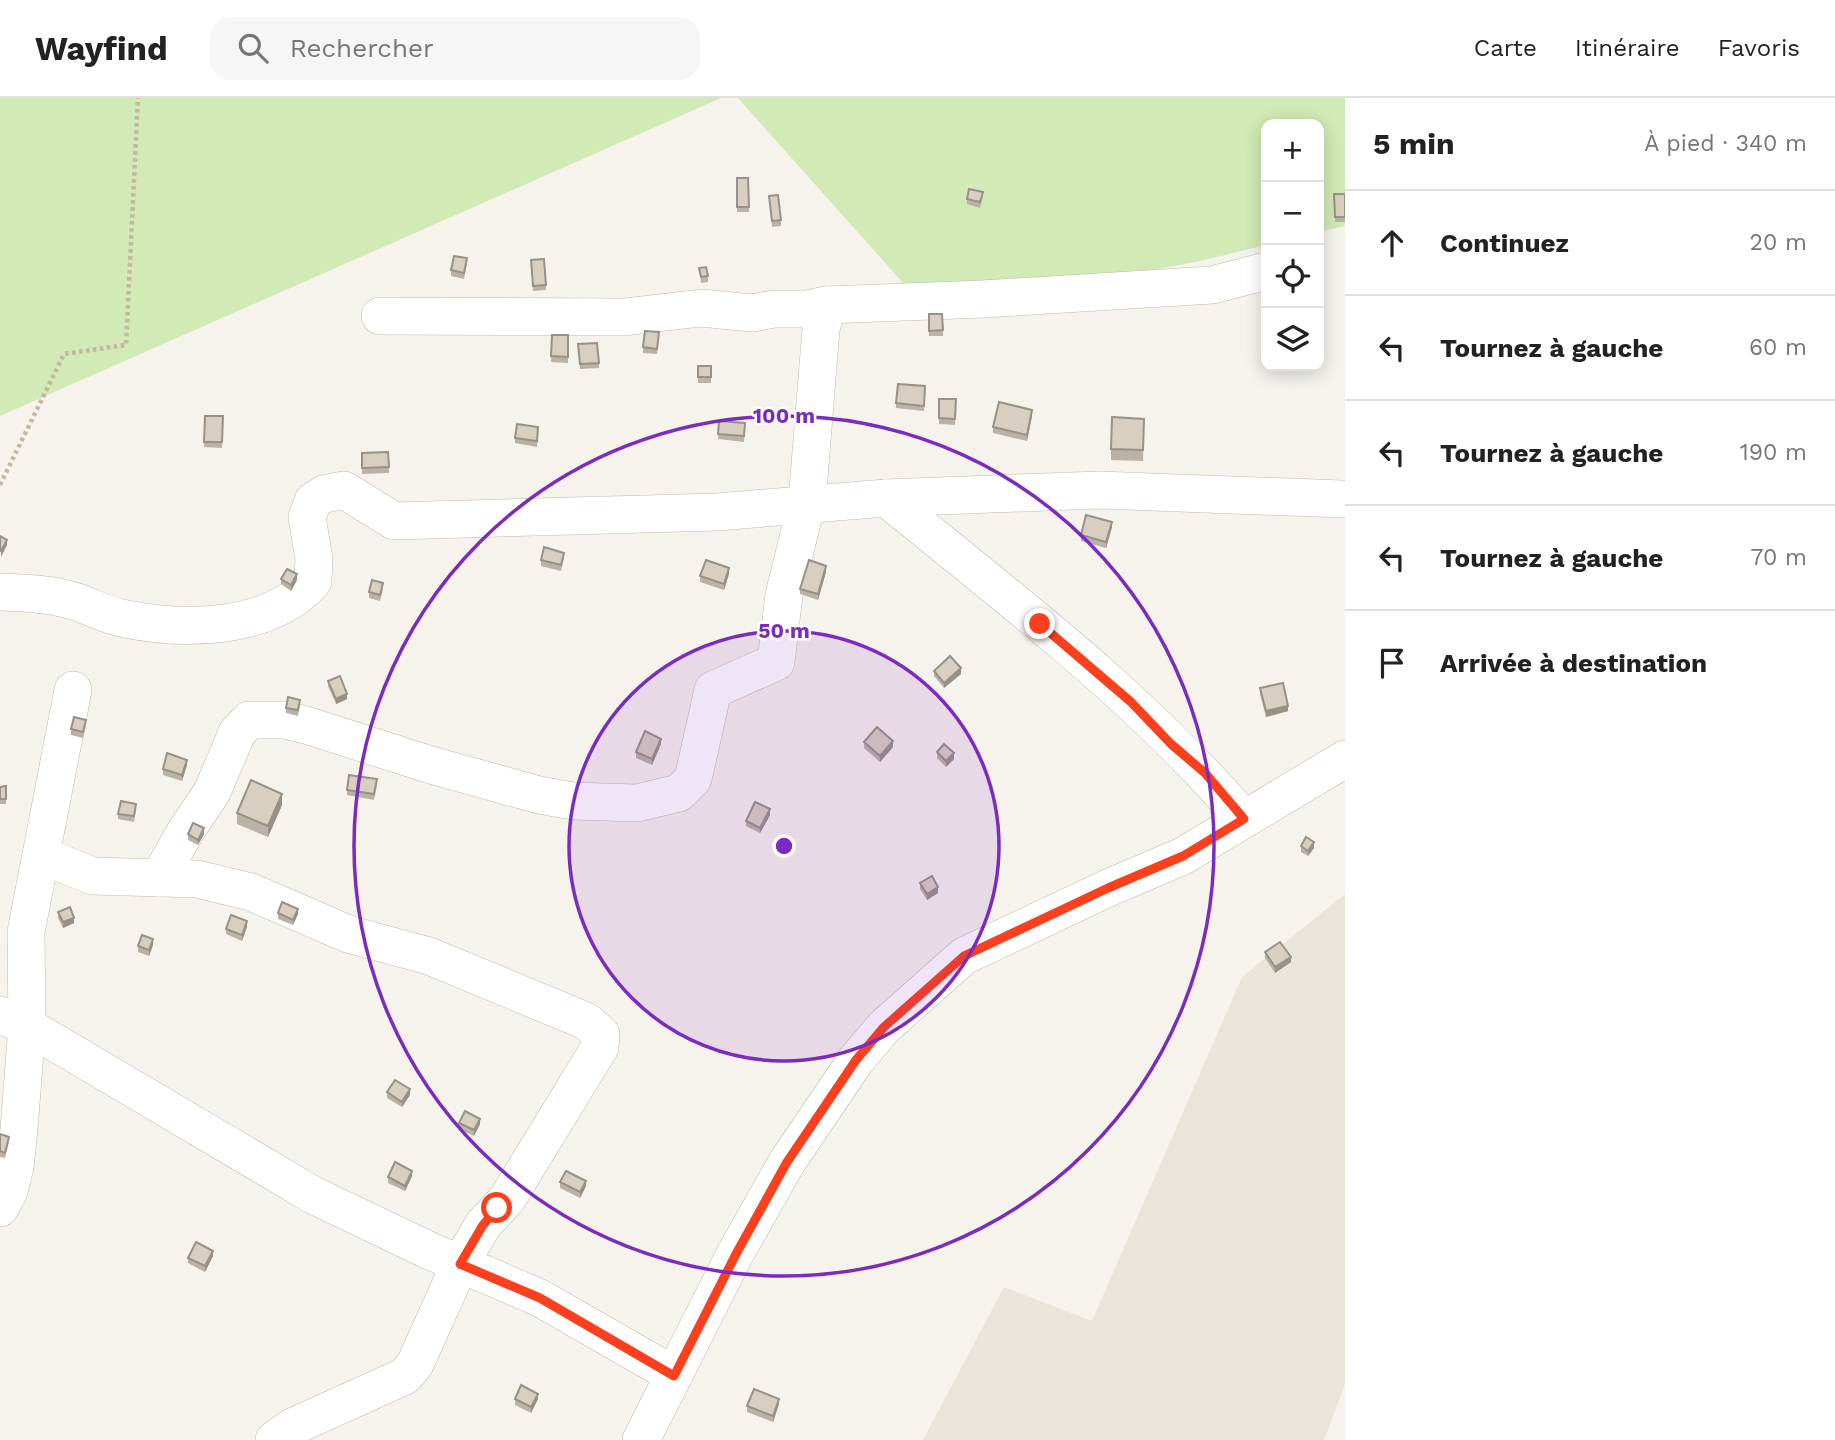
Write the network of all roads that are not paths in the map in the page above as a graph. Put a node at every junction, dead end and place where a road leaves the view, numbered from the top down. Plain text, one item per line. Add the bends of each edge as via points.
1 (1261, 272) edge
2 (827, 305) junction
3 (380, 316) dead end
4 (886, 498) junction
5 (1342, 499) dead end
6 (807, 502) junction
7 (0, 592) edge
8 (74, 690) dead end
9 (1345, 759) edge
10 (1244, 819) junction
11 (41, 855) junction
12 (159, 878) junction
13 (13, 1021) edge
14 (0, 1208) edge
15 (460, 1264) junction
16 (674, 1376) junction
17 (274, 1440) edge
18 (641, 1440) edge

1 - 2 street via 1199,286
2 - 3 street via 752,313 701,308 624,317
2 - 6 street via 821,328
4 - 5 street via 1099,490
4 - 6 street
4 - 10 street via 1131,702 1205,773
6 - 7 street via 717,512 394,521 344,490 313,501 307,517 313,581 302,594 264,615 241,621 163,624 125,619 39,593
6 - 12 street via 784,596 776,662 713,690 693,779 679,793 637,803 573,801 431,765 306,725 248,720 237,733 212,792
8 - 11 street
9 - 10 street
10 - 16 street via 1183,856 964,956 884,1027 787,1162
11 - 12 street via 93,876
11 - 13 street
12 - 15 street via 197,879 251,892 348,934 441,961 586,1021 601,1034 600,1047 555,1123
13 - 14 street via 15,1167
13 - 15 street via 313,1195
15 - 16 street via 540,1298
15 - 17 street via 415,1364 405,1376 292,1427
16 - 18 street

